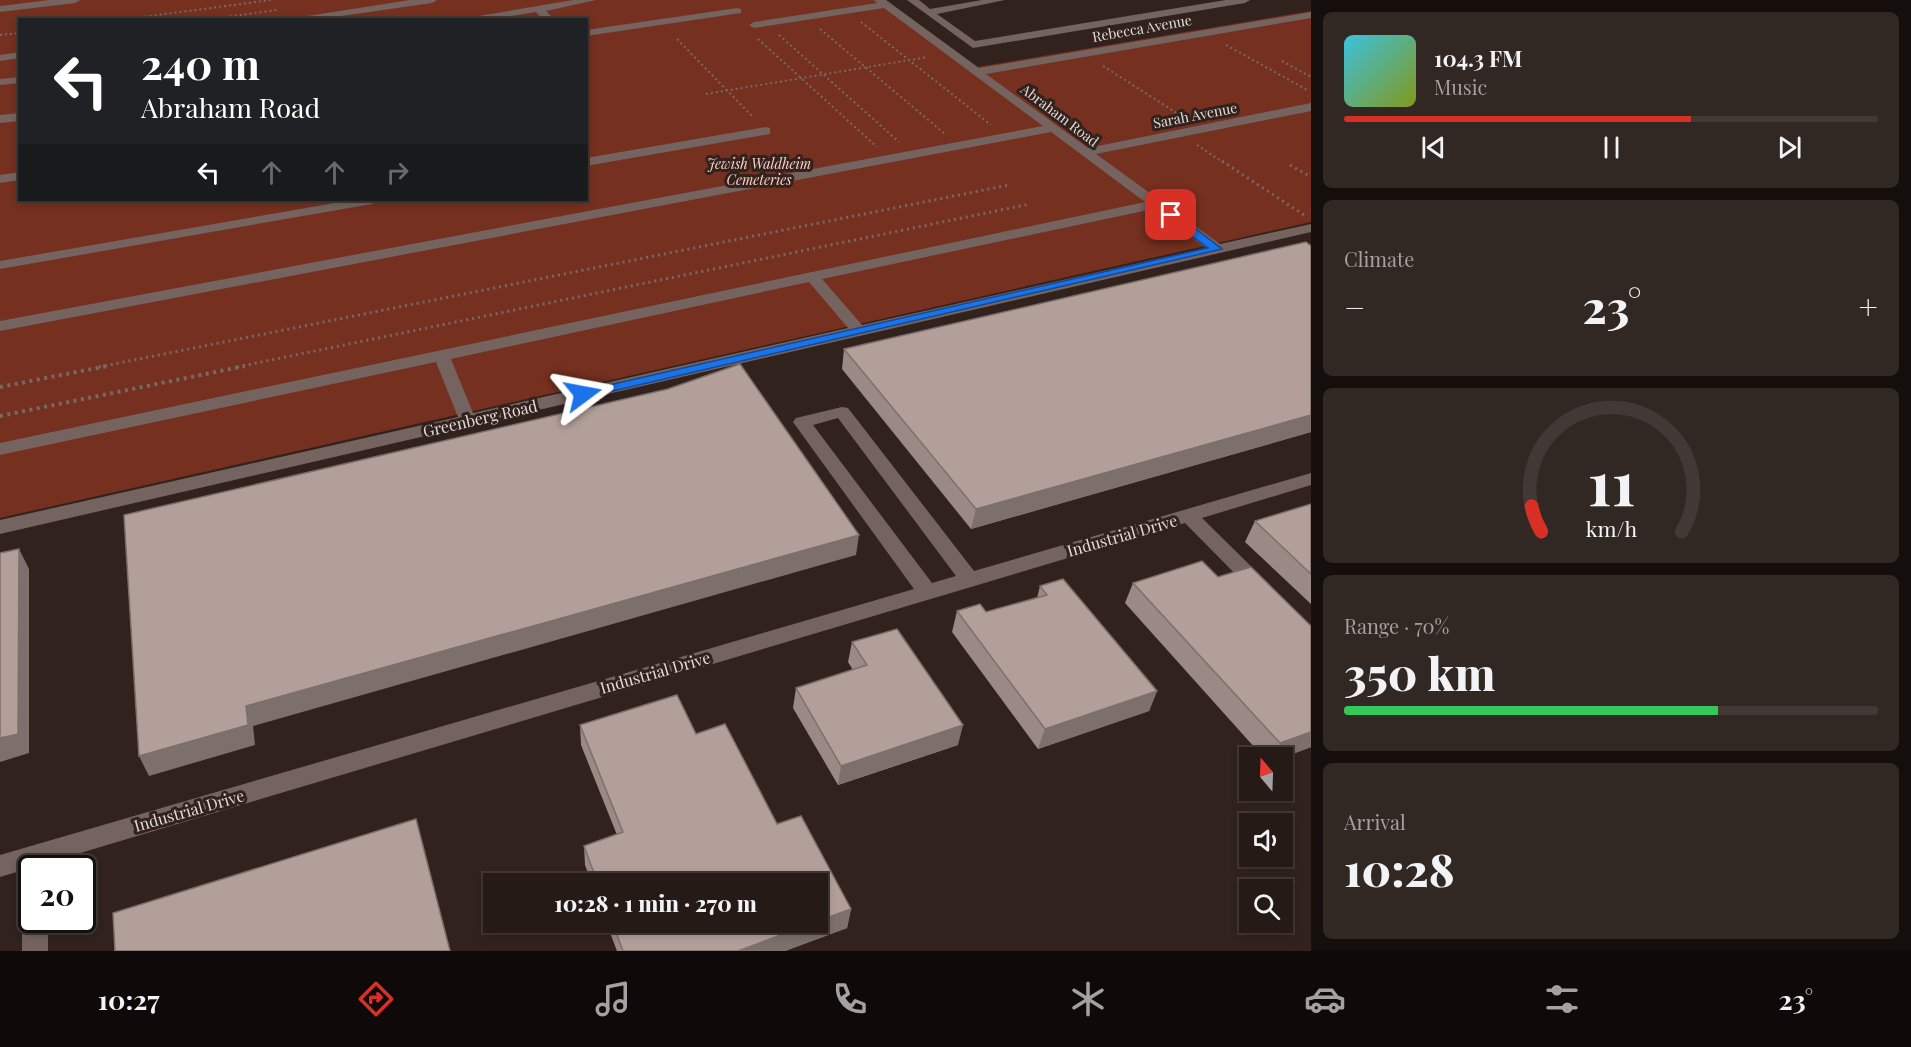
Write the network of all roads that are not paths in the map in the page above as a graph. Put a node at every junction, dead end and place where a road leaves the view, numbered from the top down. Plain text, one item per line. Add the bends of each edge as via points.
1 (75, 0) edge
2 (432, 0) edge
3 (591, 0) edge
4 (912, 0) edge
5 (1000, 0) edge
6 (1236, 1) edge
7 (883, 2) edge
8 (0, 9) edge
9 (538, 9) junction
10 (737, 11) dead end
11 (928, 12) junction
12 (1311, 15) edge
13 (302, 18) edge
14 (474, 18) edge
15 (548, 18) edge
16 (754, 25) dead end
17 (588, 33) edge
18 (18, 55) edge
19 (0, 58) edge
20 (977, 72) junction
21 (18, 80) edge
22 (0, 82) edge
23 (1311, 107) edge
24 (18, 117) edge
25 (0, 119) edge
26 (1053, 128) junction
27 (766, 131) road end
28 (1086, 152) junction
29 (588, 162) edge
30 (18, 176) edge
31 (0, 179) edge
32 (366, 201) edge
33 (1156, 204) junction
34 (1311, 228) edge
35 (1217, 249) junction
36 (0, 265) edge
37 (812, 277) junction
38 (0, 326) edge
39 (860, 331) junction
40 (441, 356) junction
41 (468, 421) junction
42 (0, 449) edge
43 (1311, 479) edge
44 (1188, 515) junction
45 (0, 527) edge
46 (970, 580) junction
47 (927, 592) junction
48 (1270, 597) edge
49 (57, 855) edge
50 (18, 864) edge
51 (0, 866) edge
52 (35, 933) edge
53 (35, 951) edge

1 - 8 street
2 - 13 street
3 - 9 street
4 - 11 street
5 - 11 street
6 - 11 street via 973,45
7 - 16 street
7 - 20 street, Abraham Road
9 - 14 street
9 - 15 street
10 - 17 street
12 - 20 street, Rebecca Avenue
18 - 19 street
20 - 26 street, Abraham Road
21 - 22 street
23 - 28 street, Sarah Avenue
24 - 25 street
26 - 28 street, Abraham Road
26 - 38 street
27 - 29 street
28 - 33 street, Abraham Road
30 - 31 street
32 - 36 street
33 - 35 street, Abraham Road
33 - 37 street
34 - 35 street, Greenberg Road
35 - 39 street, Greenberg Road
37 - 39 street
37 - 40 street
39 - 41 street, Greenberg Road
40 - 41 street
40 - 42 street
41 - 45 street, Greenberg Road
43 - 44 street, Industrial Drive
44 - 46 street, Industrial Drive
44 - 48 street
46 - 47 street, Industrial Drive
46 - 47 street via 842,412 802,422
47 - 49 street, Industrial Drive
50 - 51 street, Industrial Drive
52 - 53 street

